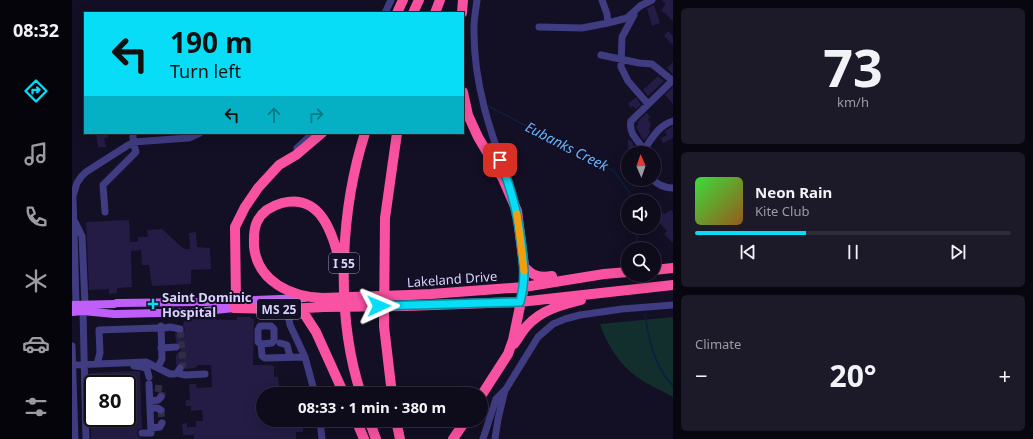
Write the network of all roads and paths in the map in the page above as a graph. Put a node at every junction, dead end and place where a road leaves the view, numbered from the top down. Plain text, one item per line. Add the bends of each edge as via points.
1 (391, 0) edge
2 (403, 0) edge
3 (420, 0) edge
4 (440, 0) edge
5 (463, 0) edge
6 (477, 0) edge
7 (602, 0) edge
8 (652, 0) edge
9 (640, 6) junction
10 (385, 12) edge
11 (397, 12) edge
12 (414, 12) edge
13 (435, 12) edge
14 (462, 12) edge
15 (608, 23) junction
16 (539, 27) dead end
17 (601, 55) dead end
18 (620, 59) junction
19 (673, 81) edge
20 (464, 97) edge
21 (648, 104) junction
22 (673, 121) edge
23 (133, 134) edge
24 (198, 134) edge
25 (312, 134) edge
26 (321, 134) edge
27 (364, 134) edge
28 (397, 134) edge
29 (173, 136) edge
30 (133, 142) junction
31 (640, 146) edge
32 (647, 146) edge
33 (278, 166) junction
34 (661, 185) edge
35 (673, 188) edge
36 (517, 211) junction
37 (105, 212) dead end
38 (74, 222) junction
39 (524, 266) junction
40 (673, 268) edge
41 (661, 269) edge
42 (621, 273) edge
43 (604, 274) junction
44 (344, 277) junction
45 (76, 280) junction
46 (84, 280) junction
47 (673, 285) edge
48 (524, 287) junction
49 (614, 291) junction
50 (310, 298) junction
51 (323, 302) junction
52 (520, 302) junction
53 (235, 304) junction
54 (673, 305) edge
55 (77, 308) edge
56 (289, 309) junction
57 (161, 327) junction
58 (180, 329) dead end
59 (280, 343) dead end
60 (261, 344) dead end
61 (72, 346) edge
62 (176, 347) dead end
63 (161, 348) junction
64 (508, 354) junction
65 (290, 357) junction
66 (305, 357) junction
67 (95, 364) junction
68 (73, 365) junction
69 (84, 365) junction
70 (158, 367) junction
71 (206, 374) dead end
72 (313, 387) edge
73 (341, 387) edge
74 (359, 387) edge
75 (391, 387) edge
76 (487, 387) edge
77 (506, 389) junction
78 (161, 397) dead end
79 (150, 404) junction
80 (161, 410) dead end
81 (162, 423) dead end
82 (321, 427) edge
83 (359, 427) edge
84 (372, 427) edge
85 (397, 427) edge
86 (461, 427) edge
87 (75, 430) junction
88 (85, 430) junction
89 (142, 433) dead end
90 (152, 433) edge
91 (75, 439) edge
92 (86, 439) edge
93 (322, 439) edge
94 (364, 439) edge
95 (376, 439) edge
96 (400, 439) edge
97 (453, 439) edge
98 (484, 439) edge
99 (495, 439) edge

1 - 10 street
2 - 11 highway
3 - 12 highway
4 - 13 highway
5 - 14 highway
6 - 36 street via 474,26 476,70 491,135 510,184
7 - 15 street
8 - 9 street
9 - 15 street via 628,18
9 - 18 street via 622,37
15 - 16 street via 582,28
17 - 18 street
18 - 19 street via 652,64
18 - 21 street via 621,68 628,82
19 - 21 street
20 - 36 highway via 468,115 478,137 503,179
21 - 31 street via 630,125
22 - 32 street via 659,129
23 - 30 street
24 - 29 street via 189,138
25 - 33 street
26 - 33 highway
27 - 44 highway, I 55 via 356,160 348,210
28 - 75 highway via 385,218 384,326
29 - 30 street
30 - 37 street via 136,152 103,185
30 - 38 street via 93,166 80,177 74,190
33 - 53 highway via 251,197 235,227
34 - 35 street
36 - 39 highway
38 - 45 street
38 - 46 street via 82,236
39 - 43 highway via 539,277
39 - 48 highway
40 - 41 highway
42 - 43 highway, Lakeland Drive / MS 25
43 - 48 highway, Lakeland Drive / MS 25
44 - 50 highway via 329,228 322,216 300,202 288,201 274,205 264,212 253,233 254,250 259,263 266,276 275,284
44 - 74 highway, I 55 via 347,331
45 - 46 street
45 - 55 street
46 - 55 street
47 - 49 highway, Lakeland Drive / MS 25
48 - 51 highway, Lakeland Drive / MS 25, bridge
48 - 52 highway
49 - 52 highway, Lakeland Drive / MS 25
49 - 64 highway via 561,305 540,314 527,326
50 - 51 highway, Lakeland Drive / MS 25
50 - 53 main road, Lakeland Drive
51 - 52 highway, Lakeland Drive / MS 25, bridge via 406,306
51 - 56 highway, Lakeland Drive / MS 25
52 - 64 highway
53 - 55 main road, Lakeland Drive via 115,303
53 - 55 main road, Lakeland Drive via 205,312 116,314
53 - 56 highway, Lakeland Drive / MS 25
54 - 77 street via 580,315 553,324 538,337
55 - 69 street
56 - 66 street via 290,325
56 - 73 highway via 305,315 316,332
57 - 58 street
57 - 63 street
57 - 67 street via 100,330 100,353
59 - 65 street via 287,345
60 - 65 street via 262,356 265,358
61 - 68 street
62 - 63 street
63 - 70 street via 162,358
64 - 76 highway
65 - 66 street
66 - 72 street
67 - 69 street
67 - 70 street via 146,362
67 - 79 street via 98,368 147,369 151,384
68 - 69 street
68 - 87 street
69 - 88 street
70 - 71 street via 170,374 179,370 185,375
77 - 98 street via 496,399
77 - 99 street
78 - 79 street
79 - 80 street
79 - 90 street
81 - 90 street
82 - 93 street
83 - 94 highway
84 - 95 highway
85 - 96 highway
86 - 97 highway
87 - 88 street
87 - 91 street
88 - 92 street
89 - 90 street

